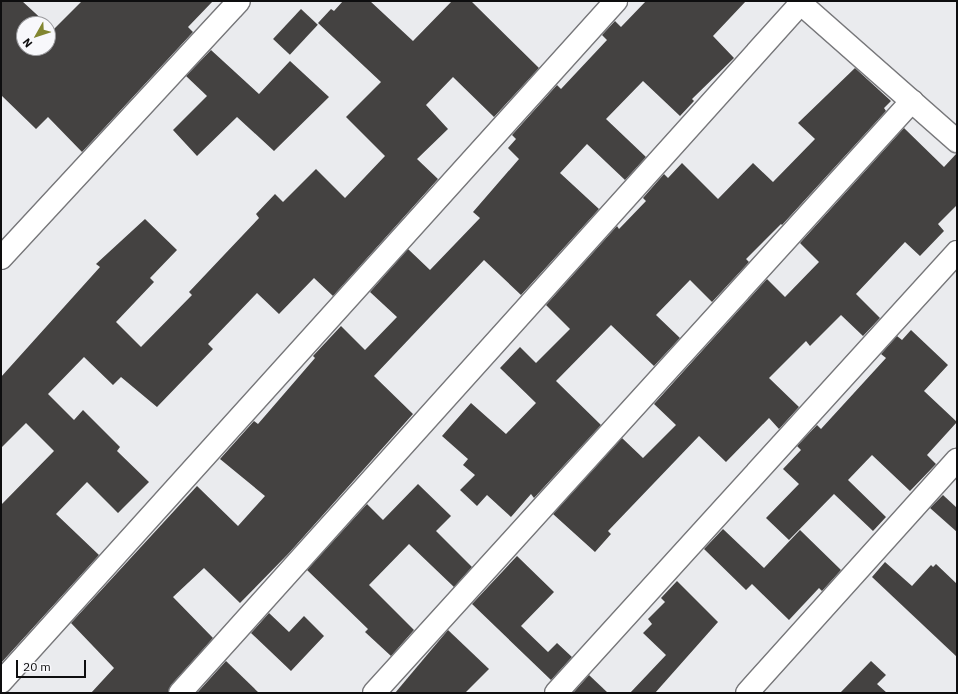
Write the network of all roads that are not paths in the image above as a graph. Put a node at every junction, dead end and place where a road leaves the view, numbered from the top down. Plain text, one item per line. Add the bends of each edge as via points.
1 (239, 1) edge
2 (616, 1) edge
3 (799, 2) edge
4 (912, 101) junction
5 (957, 141) edge
6 (957, 252) edge
7 (1, 258) edge
8 (957, 460) edge
9 (1, 682) edge
10 (180, 693) edge
11 (374, 693) edge
12 (556, 693) edge
13 (746, 693) edge

1 - 7 street
2 - 9 street
3 - 4 street
3 - 10 street
4 - 5 street
4 - 11 street
6 - 12 street
8 - 13 street

